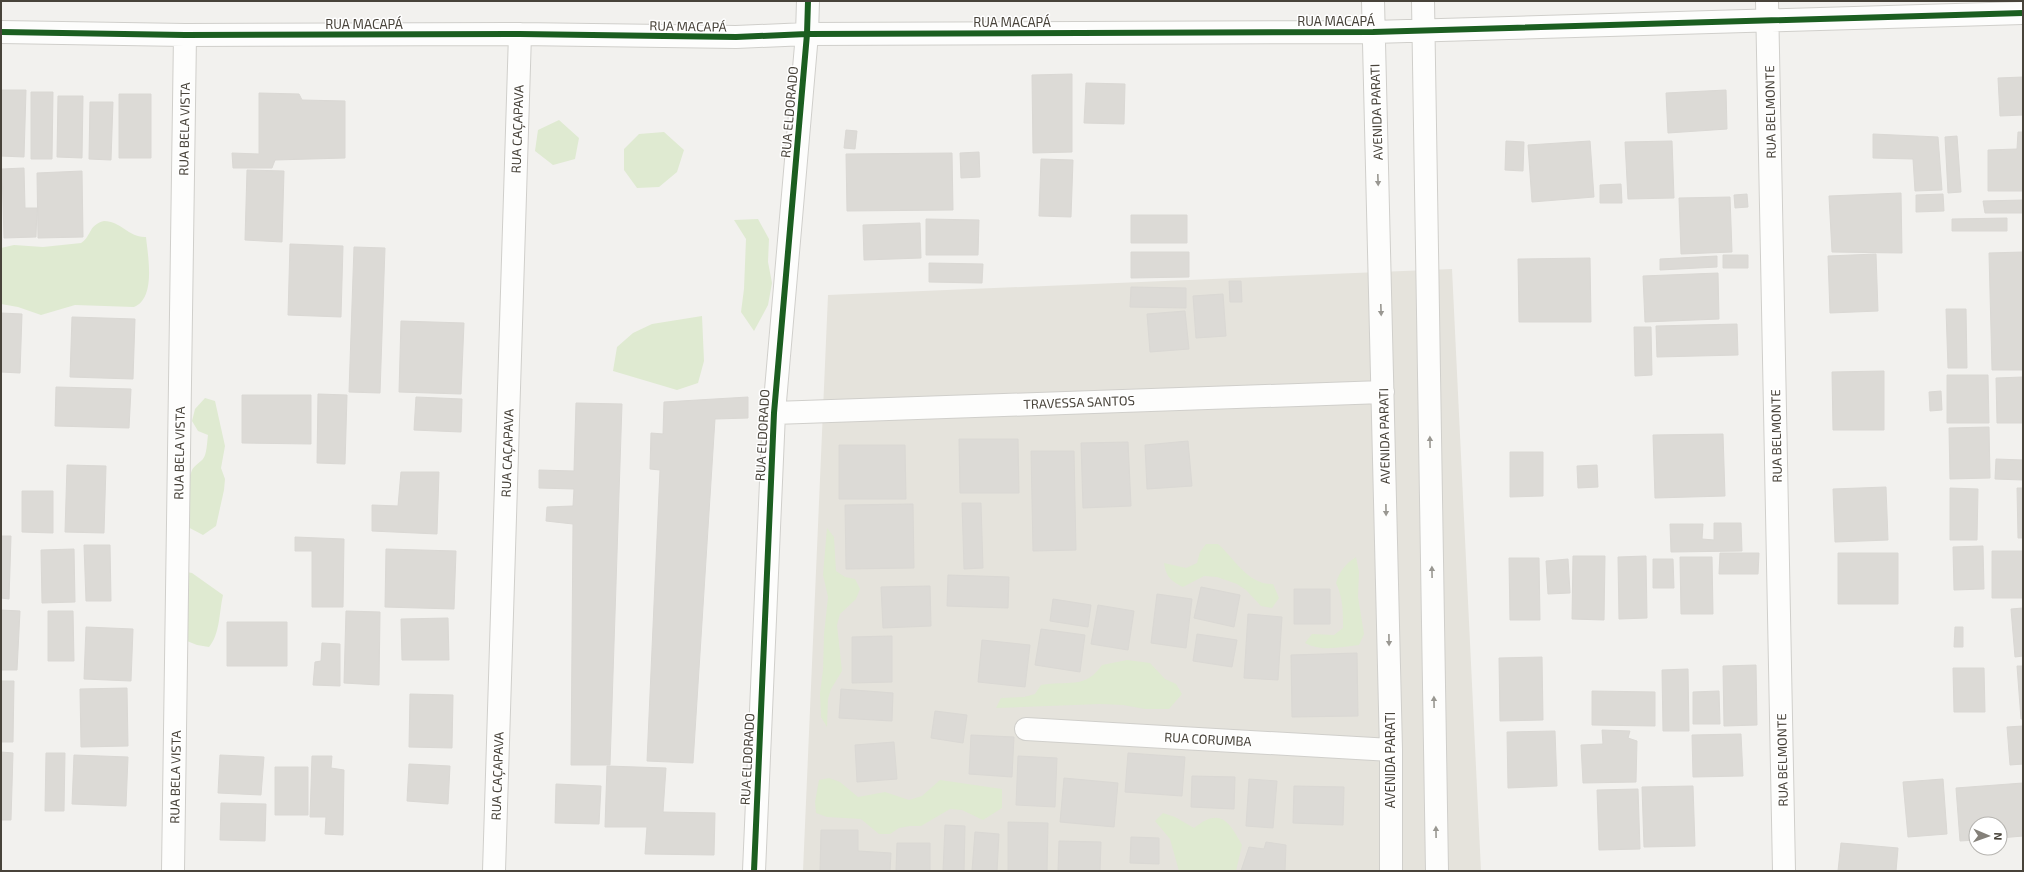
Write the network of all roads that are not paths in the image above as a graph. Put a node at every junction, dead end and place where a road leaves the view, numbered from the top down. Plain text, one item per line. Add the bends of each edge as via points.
1 (808, 1) edge
2 (1373, 1) edge
3 (1422, 1) edge
4 (1768, 10) edge
5 (2023, 13) edge
6 (1423, 30) junction
7 (1, 32) edge
8 (1373, 32) junction
9 (520, 34) junction
10 (807, 34) junction
11 (185, 35) junction
12 (1384, 392) junction
13 (774, 413) junction
14 (1026, 729) dead end
15 (1391, 750) junction
16 (173, 871) edge
17 (494, 871) edge
18 (754, 871) edge
19 (1391, 871) edge
20 (1437, 871) edge
21 (1784, 871) edge

1 - 10 street, RUA ELDORADO
2 - 8 street, AVENIDA PARATI
3 - 6 street
4 - 5 street, RUA MACAPÁ
4 - 6 street, RUA MACAPÁ
4 - 21 street, RUA BELMONTE
6 - 8 street, RUA MACAPÁ
20 -> 6 street
7 - 11 street, RUA MACAPÁ
8 - 10 street, RUA MACAPÁ
8 -> 12 street, AVENIDA PARATI
9 - 10 street, RUA MACAPÁ via 736,37
9 - 11 street, RUA MACAPÁ
9 - 17 street, RUA CAÇAPAVA
10 - 13 street, RUA ELDORADO
11 - 16 street, RUA BELA VISTA
12 - 13 street, TRAVESSA SANTOS
12 -> 15 street, AVENIDA PARATI
13 - 18 street, RUA ELDORADO
14 - 15 street, RUA CORUMBA
15 - 19 street, AVENIDA PARATI

